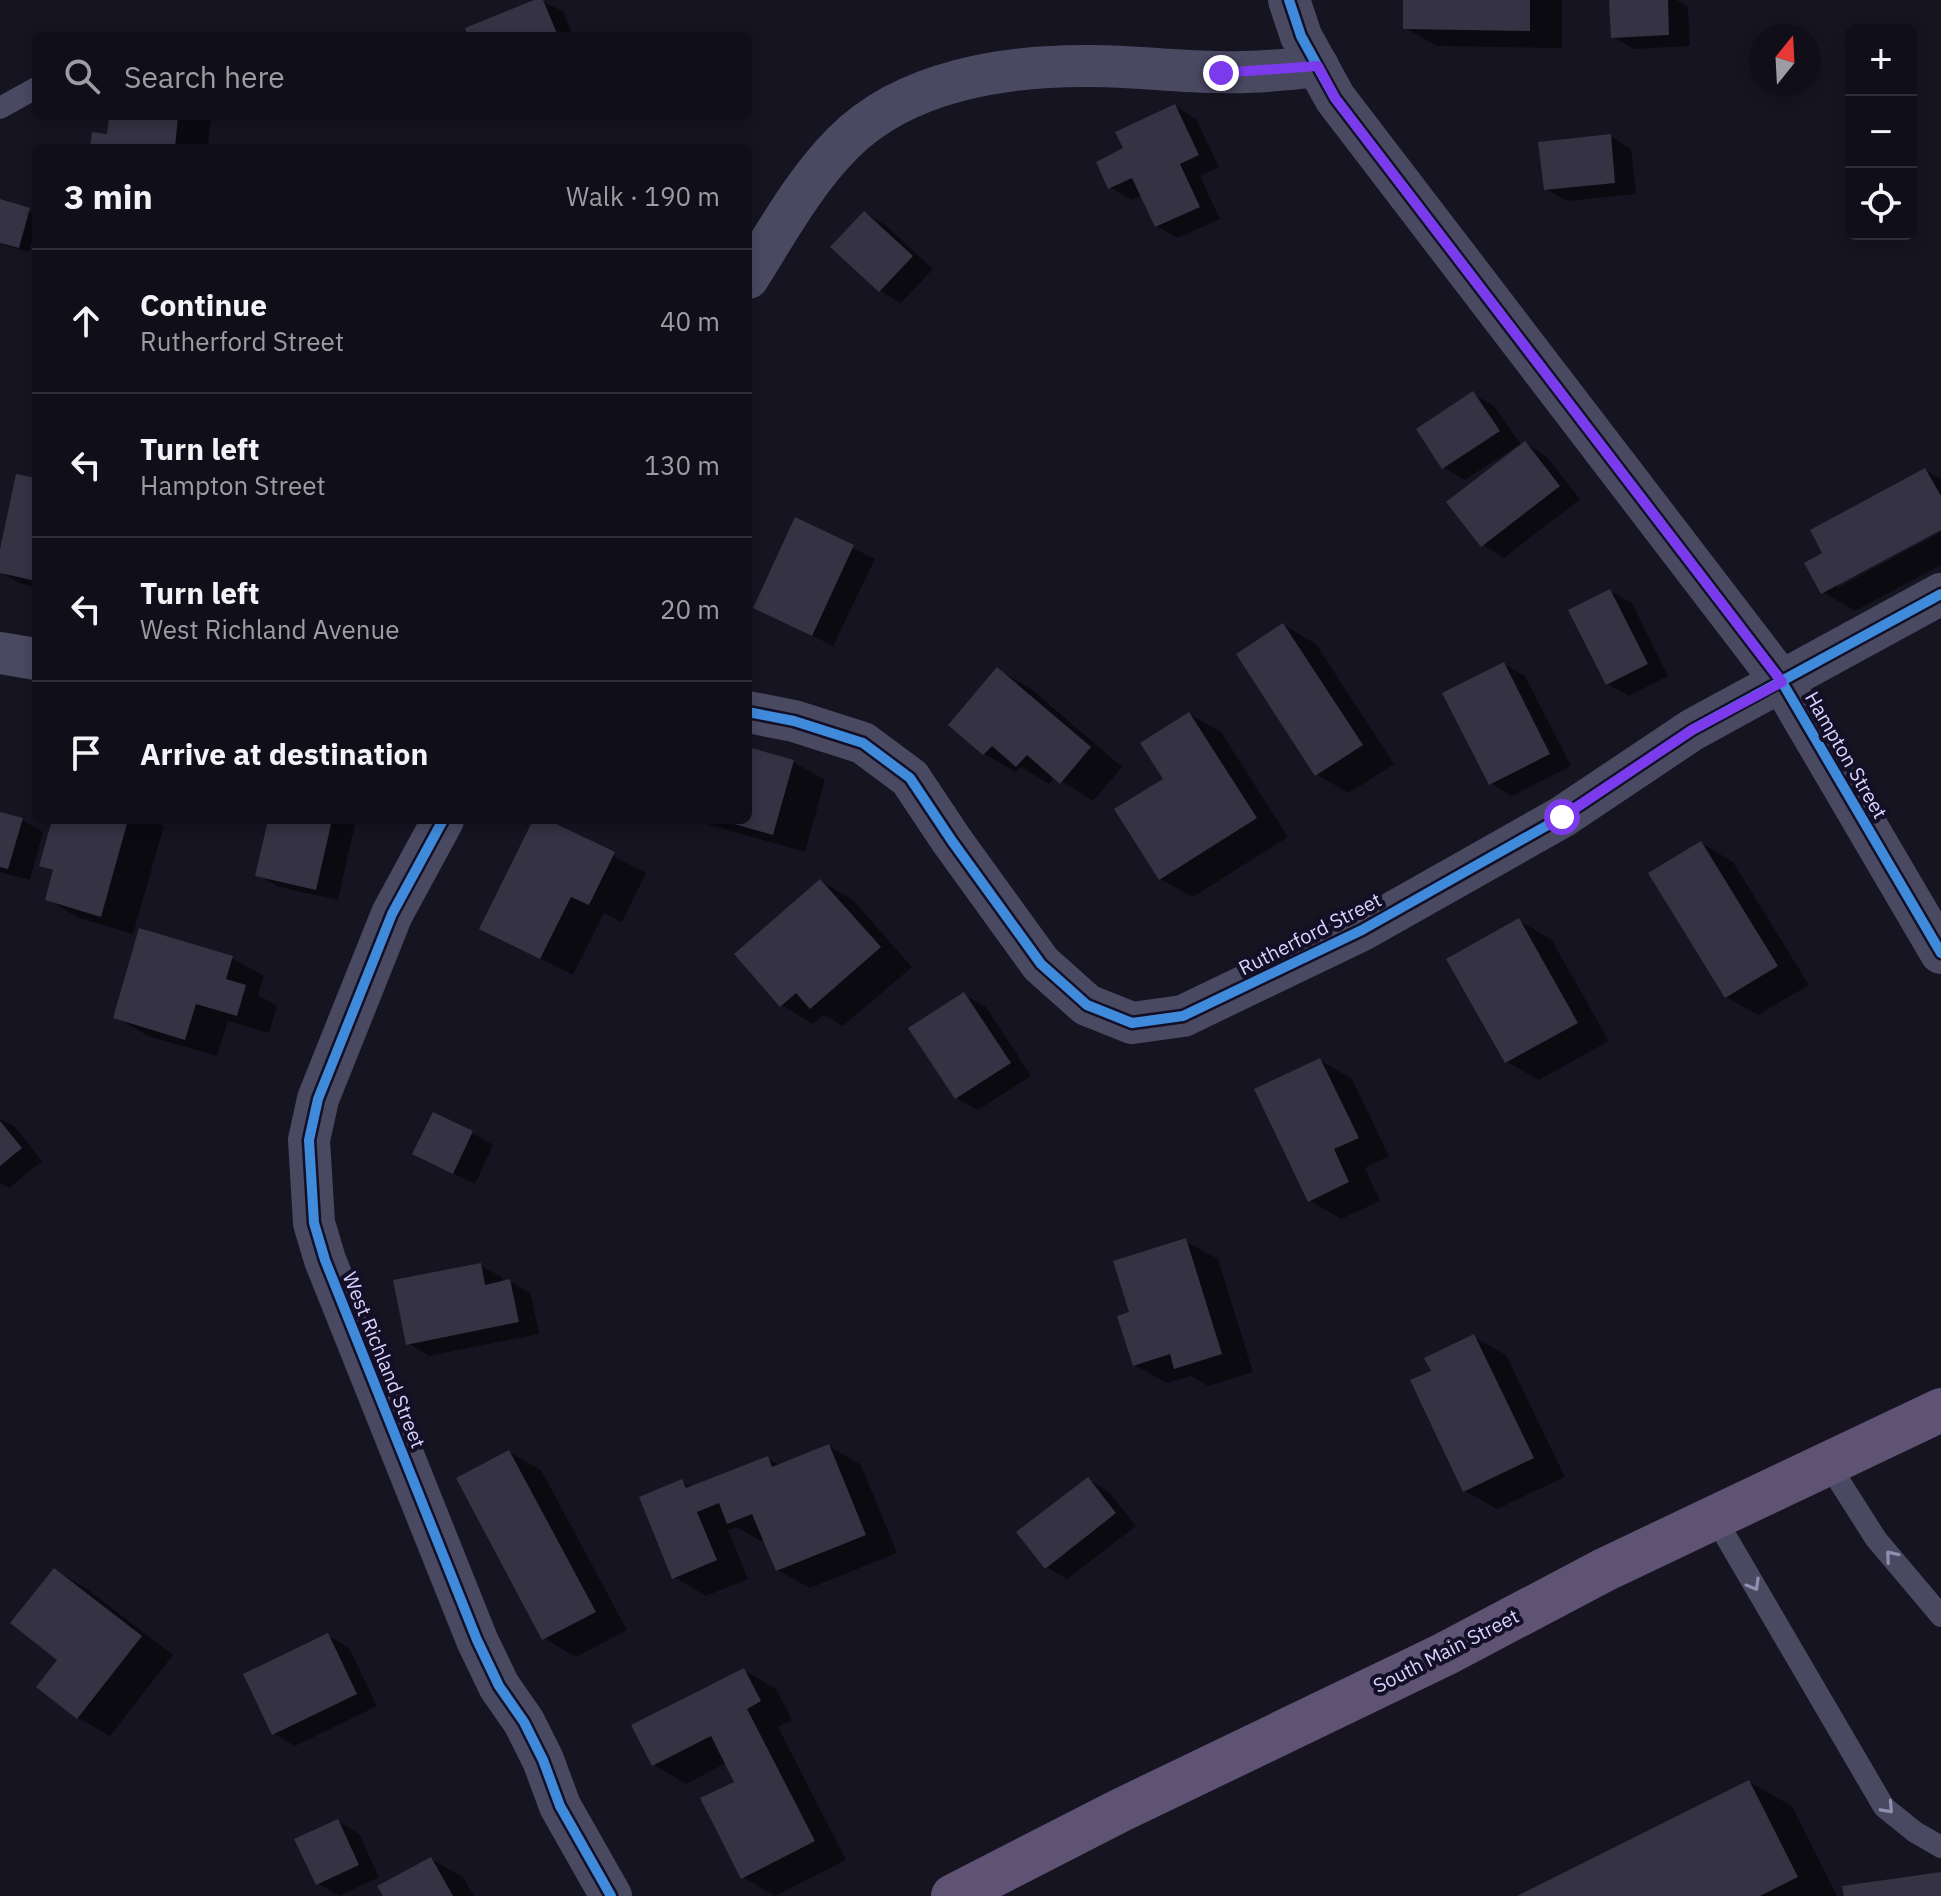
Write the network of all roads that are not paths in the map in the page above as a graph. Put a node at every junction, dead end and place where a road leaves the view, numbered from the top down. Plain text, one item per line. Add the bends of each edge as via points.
1 (1289, 0) edge
2 (1318, 66) junction
3 (32, 90) edge
4 (0, 108) edge
5 (752, 272) edge
6 (1941, 594) edge
7 (0, 653) edge
8 (32, 658) edge
9 (1782, 682) junction
10 (752, 713) edge
11 (441, 824) edge
12 (1941, 953) edge
13 (1941, 1410) edge
14 (1829, 1465) junction
15 (1715, 1518) junction
16 (1941, 1616) edge
17 (1941, 1847) edge
18 (611, 1896) edge
19 (953, 1896) edge

1 - 2 street, Hampton Street
2 - 5 street via 1221,73 1038,67 971,78 899,101 844,141 808,184
2 - 9 street, Hampton Street via 1335,98
3 - 4 lane
6 - 9 street, Rutherford Street
7 - 8 street
9 - 10 street, Rutherford Street via 1692,730 1562,817 1362,930 1183,1016 1132,1023 1087,1005 1041,964 910,778 863,743
9 - 12 street, Hampton Street
11 - 18 street, West Richland Street via 392,914 318,1099 309,1140 314,1223 477,1640
13 - 14 main road, South Main Street
14 - 15 main road, South Main Street
16 -> 14 lane via 1876,1539
15 -> 17 lane via 1884,1807
15 - 19 main road, South Main Street

